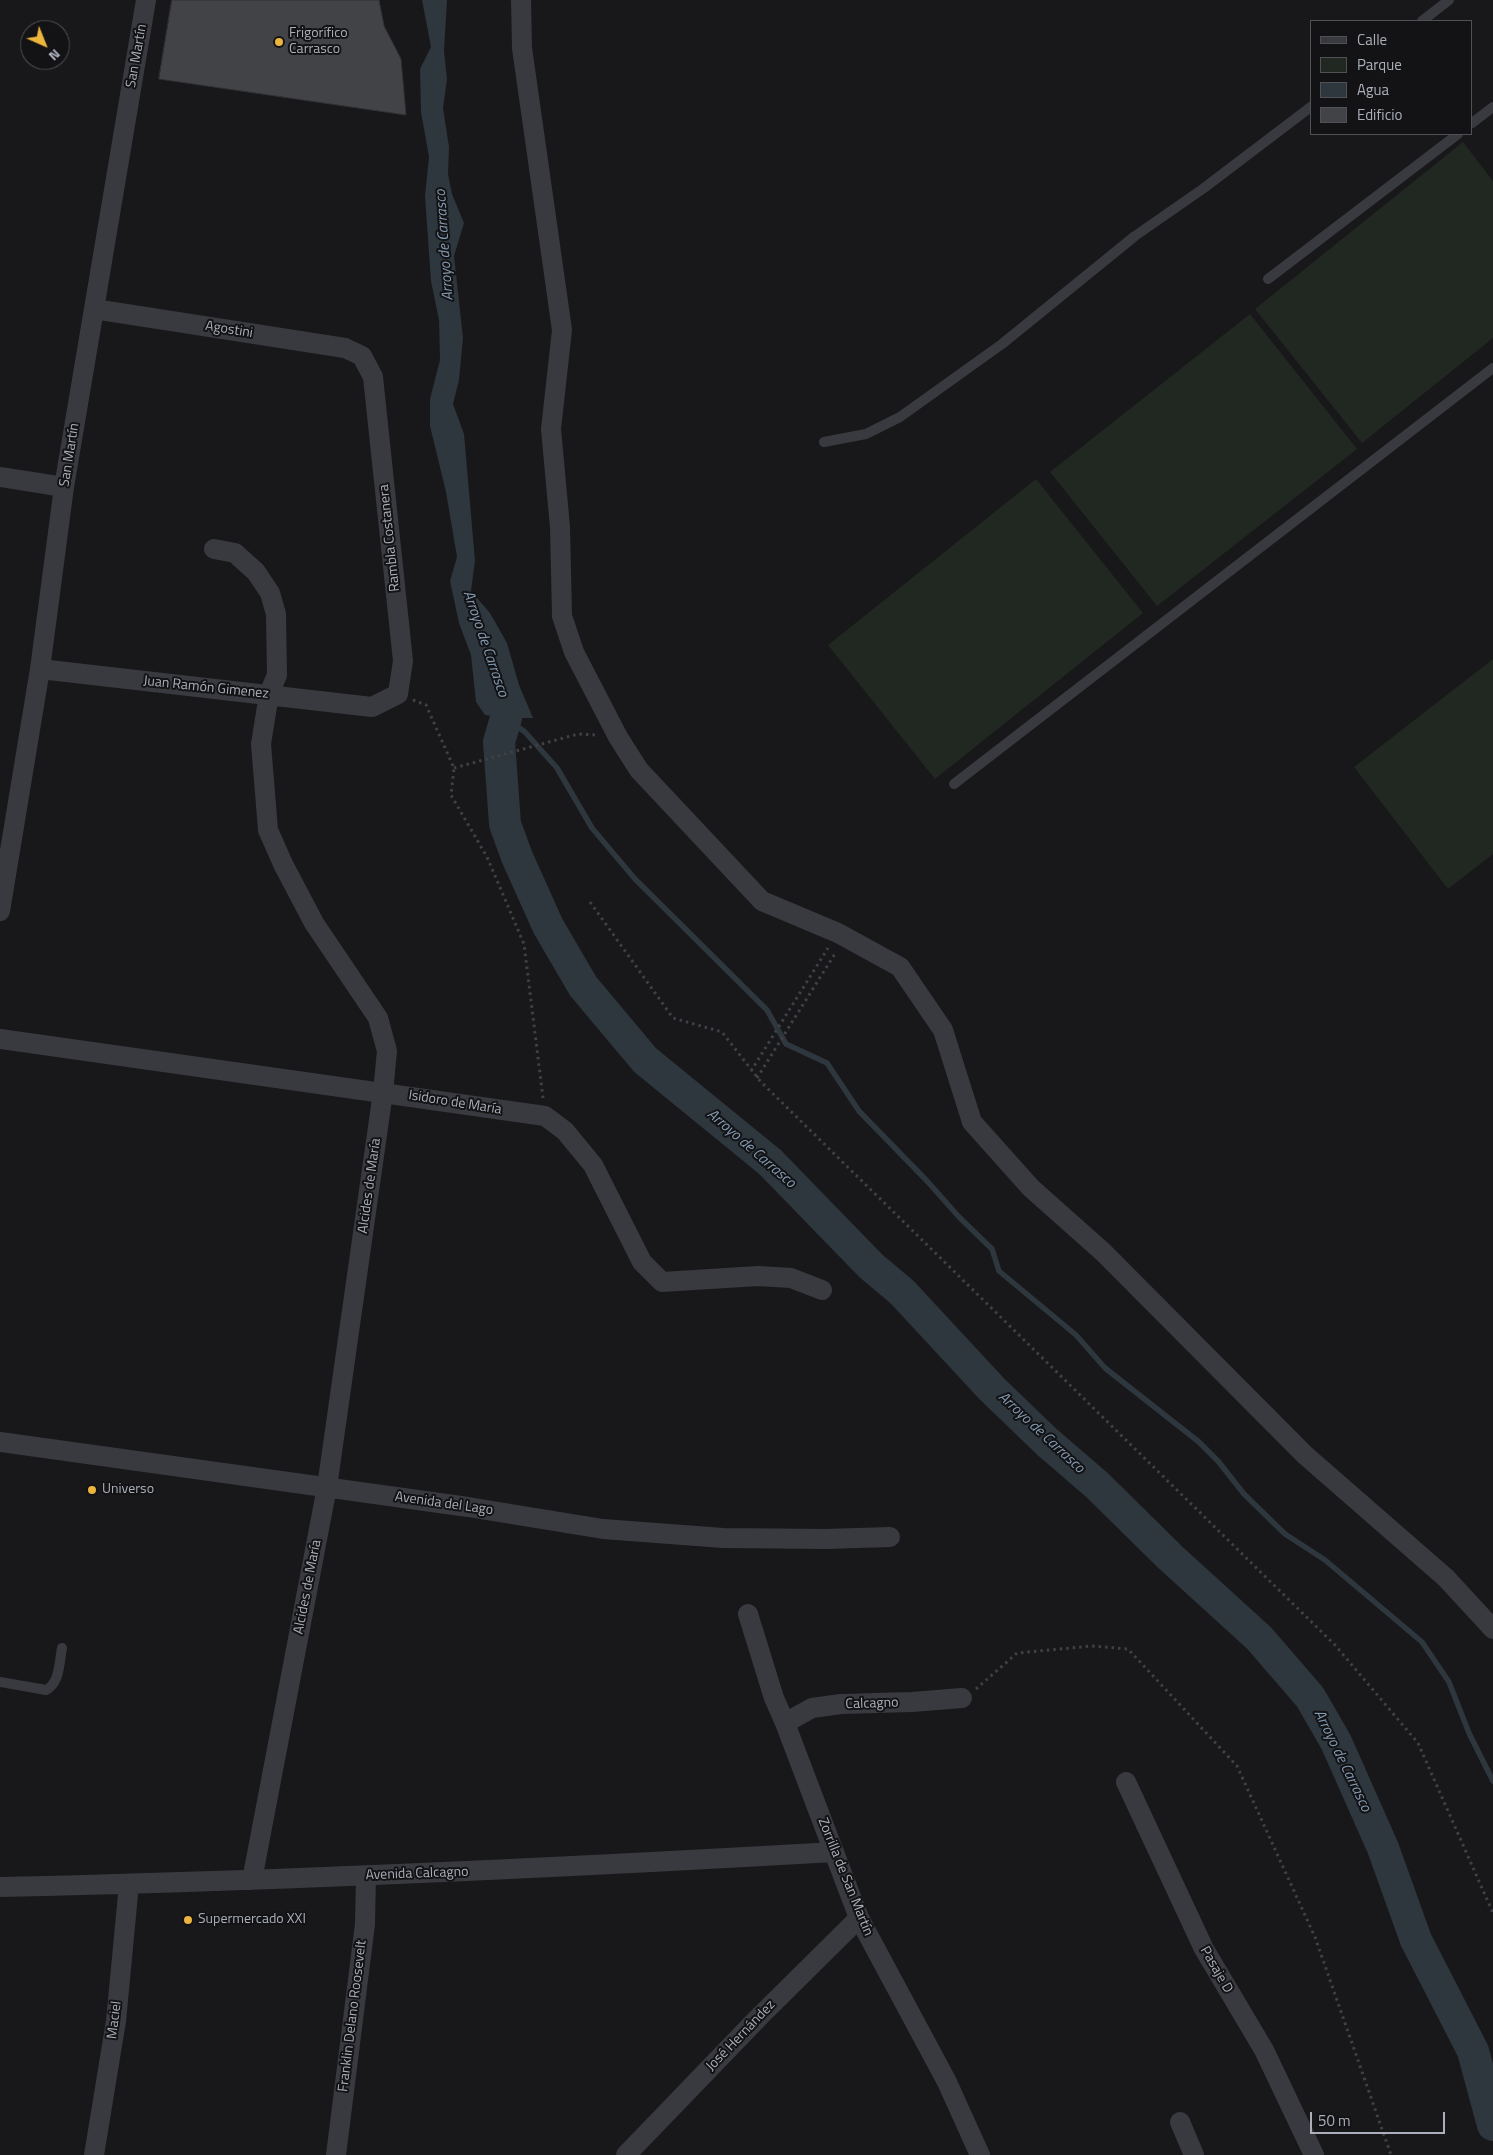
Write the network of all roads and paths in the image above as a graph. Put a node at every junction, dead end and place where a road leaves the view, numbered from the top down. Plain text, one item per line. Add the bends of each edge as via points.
1 (146, 0) edge
2 (521, 0) edge
3 (1449, 0) edge
4 (1423, 20) edge
5 (1493, 107) edge
6 (1310, 108) edge
7 (1473, 123) edge
8 (1457, 135) edge
9 (1268, 279) dead end
10 (94, 309) junction
11 (362, 356) joint
12 (1493, 368) edge
13 (824, 442) dead end
14 (0, 477) edge
15 (64, 487) junction
16 (214, 549) dead end
17 (40, 669) junction
18 (269, 694) junction
19 (398, 694) junction
20 (578, 734) dead end
21 (454, 768) junction
22 (954, 784) dead end
23 (590, 902) dead end
24 (0, 911) edge
25 (842, 935) junction
26 (0, 1039) edge
27 (751, 1071) junction
28 (757, 1078) junction
29 (383, 1092) junction
30 (545, 1116) junction
31 (822, 1290) dead end
32 (0, 1442) edge
33 (327, 1487) junction
34 (890, 1537) dead end
35 (748, 1614) dead end
36 (1493, 1629) edge
37 (62, 1648) dead end
38 (0, 1682) edge
39 (962, 1698) joint
40 (785, 1723) junction
41 (1126, 1782) dead end
42 (834, 1852) junction
43 (366, 1876) junction
44 (252, 1880) junction
45 (130, 1884) junction
46 (0, 1887) edge
47 (1493, 1913) edge
48 (859, 1918) junction
49 (1180, 2122) dead end
50 (94, 2155) edge
51 (336, 2155) edge
52 (626, 2155) edge
53 (980, 2155) edge
54 (1194, 2155) edge
55 (1314, 2155) edge
56 (1392, 2155) edge

1 - 10 street, San Martín
2 - 25 street via 522,48 562,330 551,429 560,527 562,616 574,652 639,770 762,900
3 - 4 lane
5 - 7 lane
6 - 13 lane via 1135,236 1002,344 900,417 866,434
8 - 9 lane
10 - 11 street, Agostini via 345,348
10 - 15 street, San Martín
11 - 19 street, Rambla Costanera via 373,377 376,396 403,661
12 - 22 lane
14 - 15 street
15 - 17 street, San Martín
16 - 18 street, Alcides de María via 235,553 256,572 270,593 276,614 277,675
17 - 18 street, Juan Ramón Gimenez
17 - 24 street, San Martín
18 - 19 street, Juan Ramón Gimenez via 372,707
18 - 29 street, Alcides de María via 262,744 268,830 314,923 378,1018 387,1051
19 - 21 path via 426,705
20 - 21 path
21 - 30 path via 451,795 486,857 524,944
23 - 27 path via 673,1018 722,1032
25 - 27 path via 813,973
25 - 28 path via 820,977
25 - 36 street via 900,967 943,1030 972,1122 1031,1188 1104,1252 1305,1455 1446,1578
26 - 29 street, Isidoro de María
27 - 28 path
28 - 47 path via 1335,1645 1418,1743
29 - 30 street, Isidoro de María
29 - 33 street, Alcides de María
30 - 31 street, Isidoro de María via 565,1131 593,1166 642,1262 662,1282 758,1276 791,1278
32 - 33 street, Avenida del Lago
33 - 34 street, Avenida del Lago via 602,1528 723,1538
33 - 44 street, Alcides de María
35 - 40 street, Zorrilla de San Martín
37 - 38 lane via 56,1682 52,1687 46,1690
39 - 40 street, Calcagno via 812,1708
39 - 56 path via 1017,1654 1092,1646 1128,1649 1237,1766 1315,1937
40 - 42 street, Zorrilla de San Martín
41 - 55 street, Pasaje D via 1204,1949 1264,2050
42 - 43 street, Avenida Calcagno
42 - 48 street, Zorrilla de San Martín
43 - 44 street, Avenida Calcagno
43 - 51 street, Franklin Delano Roosevelt via 365,1924
44 - 45 street, Avenida Calcagno
45 - 46 street, Avenida Calcagno
45 - 50 street, Maciel via 116,2021
48 - 52 street, José Hernández
48 - 53 street, Zorrilla de San Martín via 947,2082
49 - 54 street

